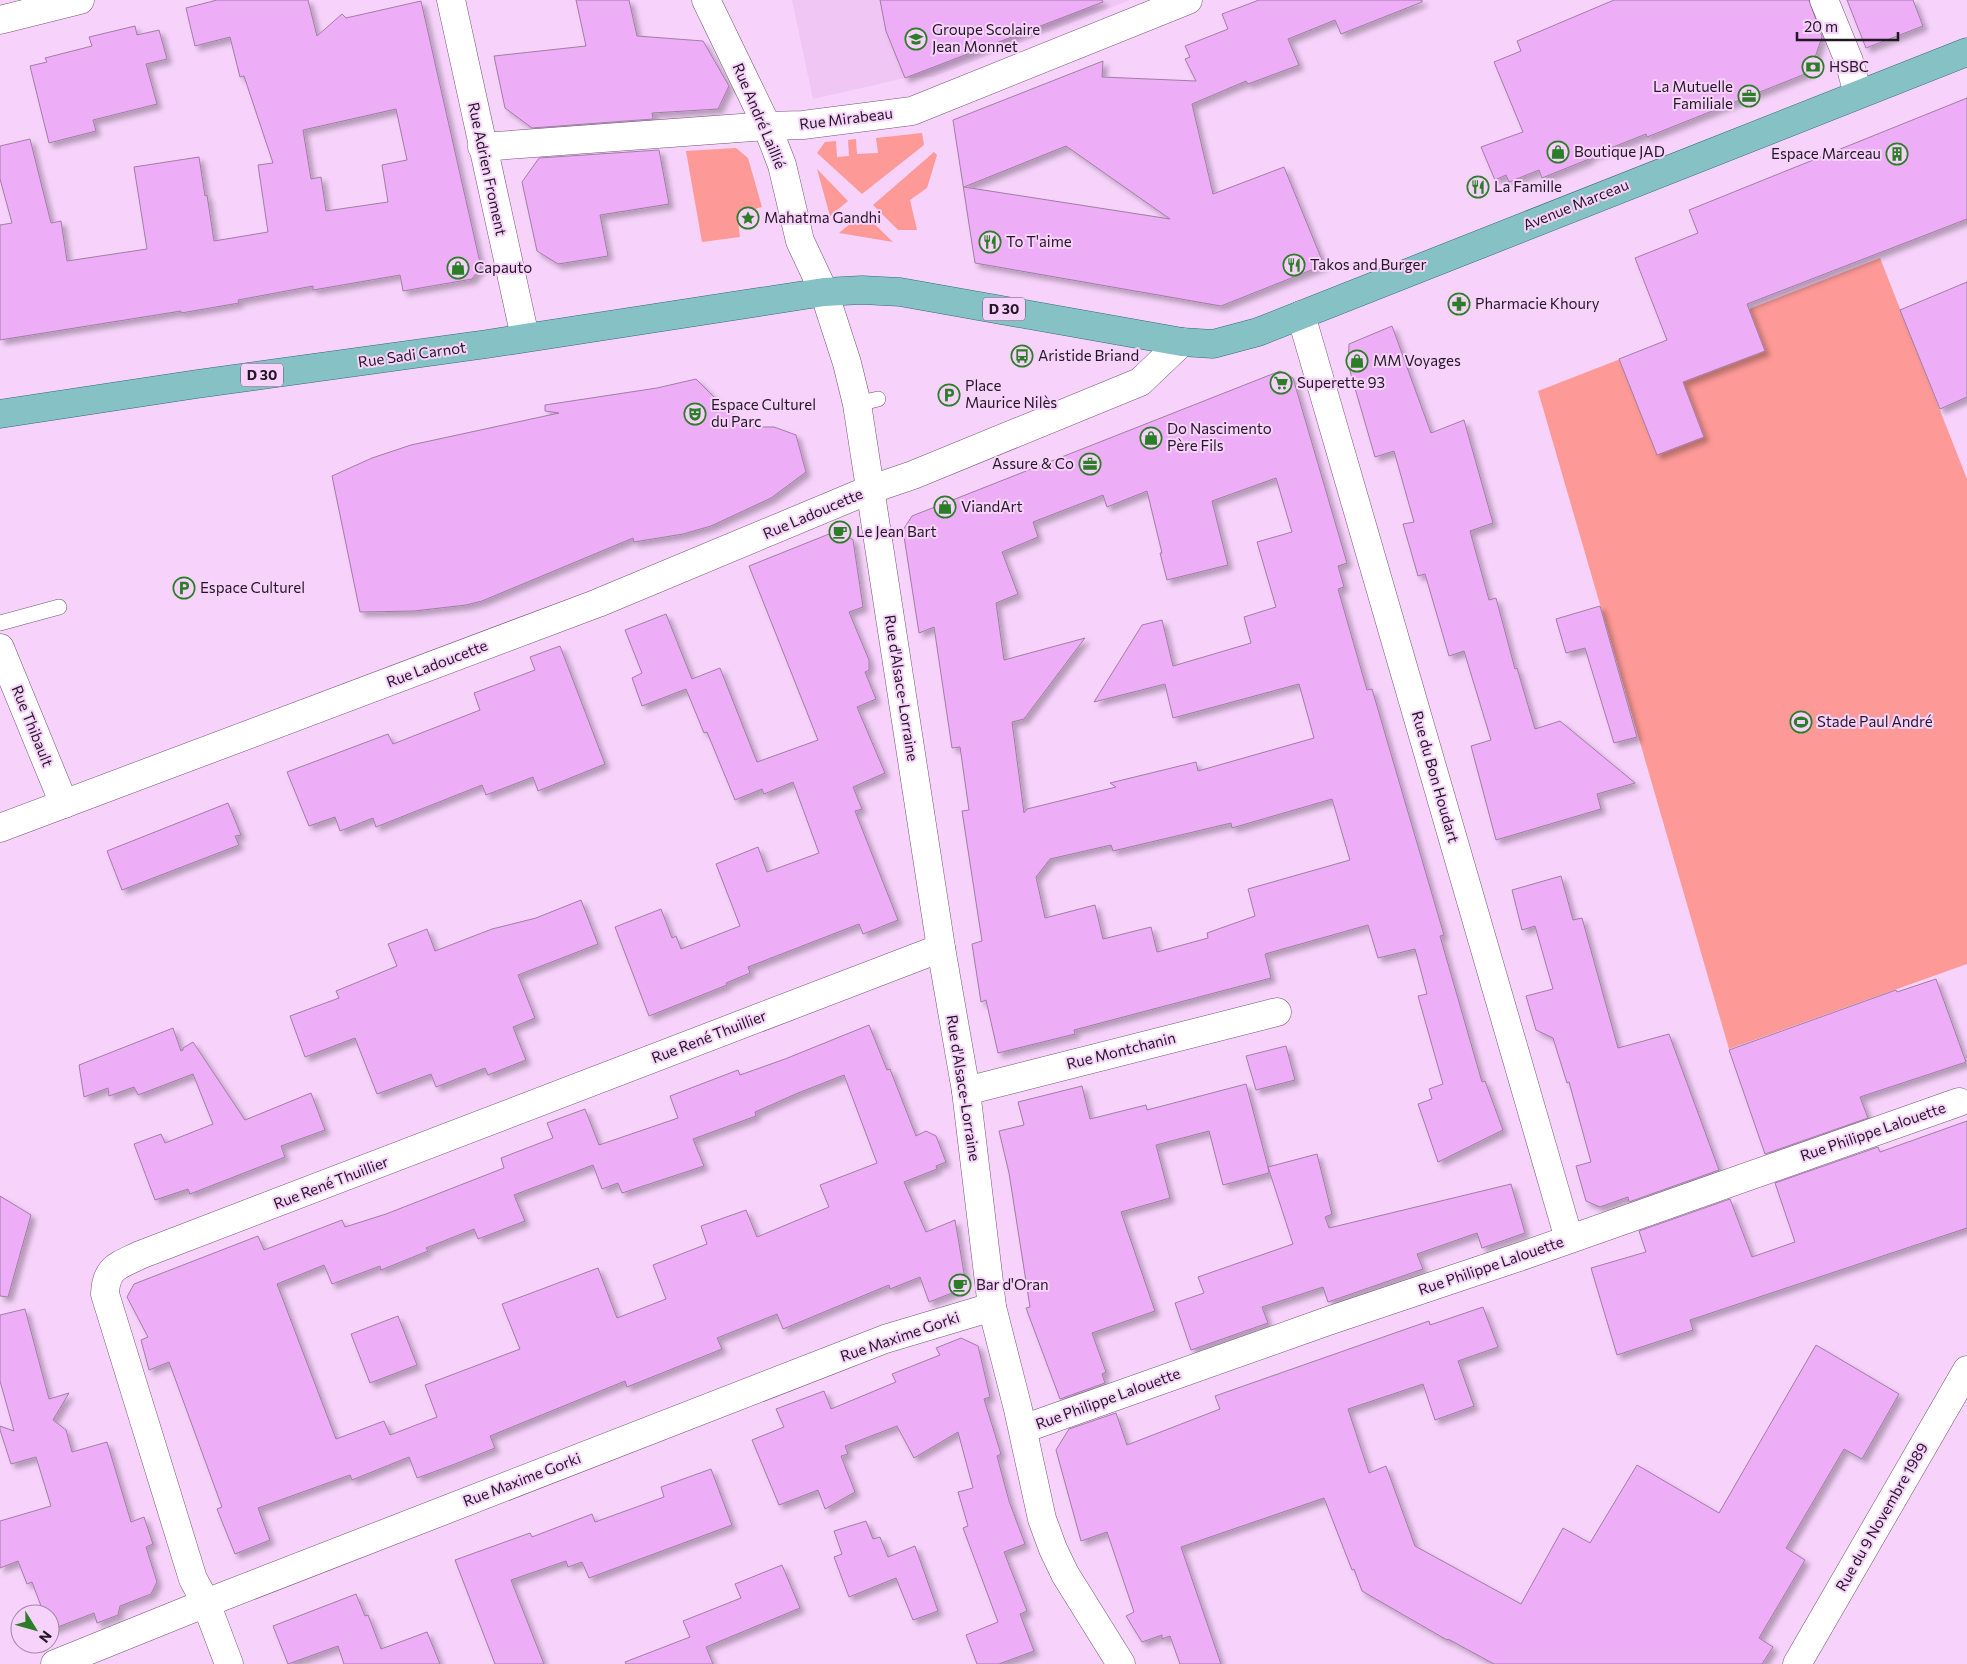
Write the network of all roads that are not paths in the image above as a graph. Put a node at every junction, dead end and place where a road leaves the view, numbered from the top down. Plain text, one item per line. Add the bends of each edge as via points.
1 (80, 0) edge
2 (452, 0) edge
3 (706, 0) edge
4 (1188, 0) edge
5 (1824, 0) edge
6 (0, 20) edge
7 (1967, 52) edge
8 (1858, 94) junction
9 (767, 126) junction
10 (482, 147) junction
11 (824, 292) junction
12 (1301, 315) junction
13 (525, 337) junction
14 (1182, 342) junction
15 (0, 414) edge
16 (869, 490) junction
17 (59, 607) dead end
18 (0, 623) edge
19 (0, 648) edge
20 (64, 804) junction
21 (0, 828) edge
22 (941, 948) junction
23 (1277, 1012) dead end
24 (966, 1091) junction
25 (1958, 1102) dead end
26 (1569, 1239) junction
27 (992, 1307) junction
28 (1967, 1370) edge
29 (1023, 1429) junction
30 (206, 1603) junction
31 (55, 1664) edge
32 (229, 1664) edge
33 (1121, 1664) edge
34 (1797, 1664) edge

1 - 6 street
2 - 10 street, Rue Adrien Froment
3 - 9 street, Rue André Laillié
4 - 9 street, Rue Mirabeau via 912,111 804,126
5 - 8 street via 1849,61
7 - 8 main road, Avenue Marceau / D 30
8 - 12 main road, Avenue Marceau / D 30
9 - 10 street, Rue Mirabeau
9 - 11 street, Rue André Laillié via 782,165 800,241
10 - 13 street, Rue Adrien Froment
11 - 13 main road, Rue Sadi Carnot / D 30
11 - 14 main road, D 30 via 900,292
11 - 16 street via 847,362 867,401
12 - 14 main road, Avenue Marceau / D 30 via 1214,344
12 - 26 street, Rue du Bon Houdart
13 - 15 main road, Rue Sadi Carnot / D 30
14 - 16 street via 1140,382
16 - 20 street, Rue Ladoucette via 588,607
16 - 22 street, Rue d'Alsace-Lorraine
17 - 18 lane
19 - 20 street, Rue Thibault
20 - 21 street, Rue Ladoucette
22 - 24 street, Rue d'Alsace-Lorraine
22 - 30 street, Rue René Thuillier via 113,1268 106,1280 105,1294 194,1579
23 - 24 street, Rue Montchanin
24 - 27 street, Rue d'Alsace-Lorraine
25 - 26 street, Rue Philippe Lalouette
26 - 29 street, Rue Philippe Lalouette
27 - 29 street, Rue d'Alsace-Lorraine
27 - 30 street, Rue Maxime Gorki via 885,1339
28 - 34 street, Rue du 9 Novembre 1989
29 - 33 street, Rue d'Alsace-Lorraine via 1042,1519 1053,1550
30 - 31 street, Rue Maxime Gorki
30 - 32 street, Rue René Thuillier

